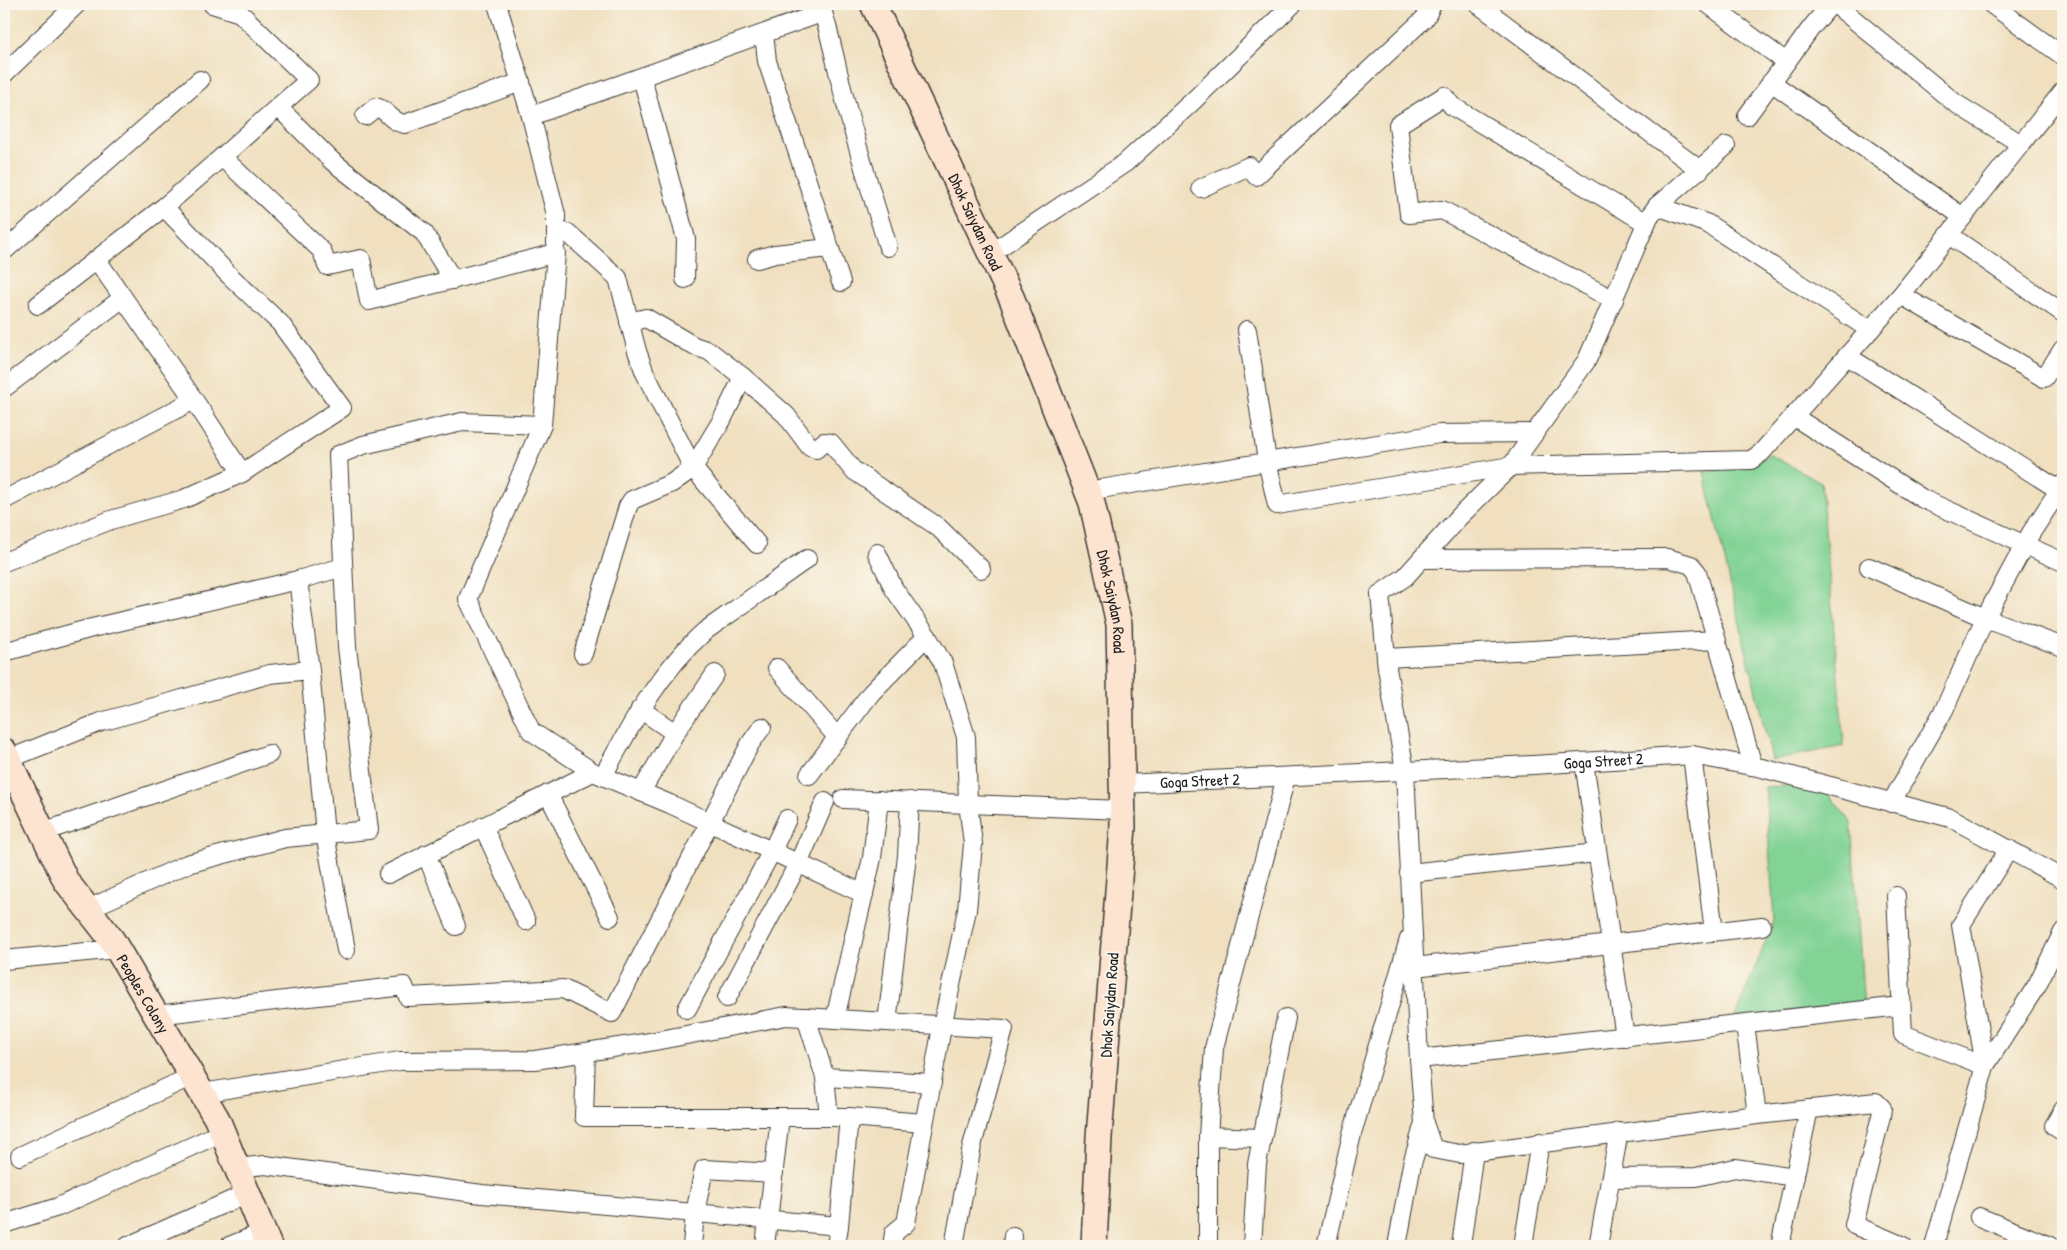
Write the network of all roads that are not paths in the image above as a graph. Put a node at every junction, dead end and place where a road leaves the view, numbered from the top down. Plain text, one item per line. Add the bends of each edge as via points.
1 (77, 4) edge
2 (212, 4) edge
3 (497, 4) edge
4 (873, 4) edge
5 (1293, 4) edge
6 (1432, 4) edge
7 (1478, 4) edge
8 (1708, 4) edge
9 (1831, 4) edge
10 (1839, 4) edge
11 (1991, 4) edge
12 (821, 5) edge
13 (764, 34) junction
14 (2063, 56) edge
15 (1786, 62) junction
16 (4, 74) edge
17 (642, 78) junction
18 (200, 80) dead end
19 (520, 82) junction
20 (1771, 82) junction
21 (2063, 91) edge
22 (278, 107) junction
23 (365, 116) dead end
24 (531, 116) junction
25 (1747, 116) dead end
26 (2021, 144) junction
27 (1726, 146) dead end
28 (222, 157) junction
29 (1700, 170) junction
30 (1201, 188) dead end
31 (1657, 206) junction
32 (164, 207) junction
33 (1963, 217) junction
34 (1646, 223) junction
35 (556, 231) junction
36 (1949, 235) junction
37 (888, 247) dead end
38 (829, 248) junction
39 (4, 251) edge
40 (556, 253) junction
41 (991, 253) junction
42 (757, 259) dead end
43 (97, 260) junction
44 (685, 279) dead end
45 (453, 280) junction
46 (841, 282) dead end
47 (1901, 295) junction
48 (123, 298) junction
49 (1614, 300) junction
50 (38, 305) dead end
51 (2063, 313) edge
52 (629, 322) junction
53 (1247, 330) dead end
54 (1870, 330) junction
55 (2063, 349) edge
56 (1847, 356) junction
57 (743, 377) junction
58 (4, 388) edge
59 (194, 400) junction
60 (1793, 416) junction
61 (542, 425) junction
62 (1534, 434) junction
63 (1267, 461) junction
64 (1511, 466) junction
65 (693, 468) junction
66 (242, 472) junction
67 (2061, 487) edge
68 (1088, 491) junction
69 (4, 500) edge
70 (2025, 543) junction
71 (757, 544) dead end
72 (877, 553) dead end
73 (807, 559) dead end
74 (1421, 559) junction
75 (4, 562) edge
76 (2063, 562) edge
77 (343, 567) junction
78 (1869, 567) dead end
79 (981, 568) dead end
80 (298, 580) junction
81 (1985, 618) junction
82 (927, 636) junction
83 (1716, 640) junction
84 (2063, 647) edge
85 (4, 652) edge
86 (583, 654) dead end
87 (1386, 658) junction
88 (777, 668) dead end
89 (310, 670) junction
90 (715, 674) dead end
91 (640, 709) junction
92 (762, 727) dead end
93 (675, 733) junction
94 (838, 738) junction
95 (269, 754) dead end
96 (6, 755) edge
97 (1692, 755) junction
98 (1584, 762) junction
99 (1753, 766) junction
100 (1405, 771) junction
101 (598, 774) junction
102 (809, 775) dead end
103 (1286, 777) junction
104 (1122, 784) junction
105 (641, 792) junction
106 (548, 794) junction
107 (843, 799) dead end
108 (879, 800) junction
109 (910, 801) junction
110 (826, 802) dead end
111 (968, 803) junction
112 (1891, 803) junction
113 (1122, 810) junction
114 (787, 819) dead end
115 (710, 822) junction
116 (483, 826) junction
117 (43, 832) junction
118 (325, 834) junction
119 (2009, 849) junction
120 (772, 852) junction
121 (1597, 853) junction
122 (426, 854) junction
123 (798, 864) junction
124 (1409, 873) junction
125 (388, 874) dead end
126 (2063, 879) edge
127 (864, 894) junction
128 (1896, 896) dead end
129 (88, 909) junction
130 (610, 917) dead end
131 (526, 921) dead end
132 (456, 926) dead end
133 (1762, 926) dead end
134 (1412, 928) junction
135 (1714, 932) junction
136 (2063, 932) edge
137 (1611, 945) junction
138 (117, 949) junction
139 (346, 950) dead end
140 (4, 960) edge
141 (1415, 967) junction
142 (727, 998) dead end
143 (1901, 1006) junction
144 (688, 1010) dead end
145 (156, 1015) junction
146 (806, 1017) junction
147 (1286, 1018) dead end
148 (835, 1019) junction
149 (887, 1022) junction
150 (1745, 1024) junction
151 (942, 1027) junction
152 (1625, 1037) junction
153 (586, 1052) junction
154 (1419, 1059) junction
155 (1985, 1066) junction
156 (825, 1077) junction
157 (932, 1083) junction
158 (197, 1085) junction
159 (1809, 1109) junction
160 (2063, 1110) edge
161 (1757, 1115) junction
162 (780, 1117) junction
163 (829, 1117) junction
164 (849, 1117) junction
165 (924, 1123) junction
166 (1424, 1123) junction
167 (223, 1132) junction
168 (1619, 1132) junction
169 (2063, 1132) edge
170 (1208, 1136) junction
171 (1262, 1138) junction
172 (1540, 1142) junction
173 (1474, 1151) junction
174 (20, 1156) dead end
175 (237, 1168) junction
176 (774, 1173) junction
177 (1794, 1177) junction
178 (1610, 1178) junction
179 (248, 1193) junction
180 (695, 1213) junction
181 (1979, 1217) dead end
182 (769, 1220) junction
183 (4, 1224) edge
184 (839, 1226) junction
185 (267, 1239) edge
186 (128, 1246) edge
187 (229, 1246) edge
188 (692, 1246) edge
189 (766, 1246) edge
190 (836, 1246) edge
191 (892, 1246) edge
192 (954, 1246) edge
193 (1094, 1246) edge
194 (1208, 1246) edge
195 (1252, 1246) edge
196 (1326, 1246) edge
197 (1397, 1246) edge
198 (1461, 1246) edge
199 (1523, 1246) edge
200 (1598, 1246) edge
201 (1780, 1246) edge
202 (1903, 1246) edge
203 (1934, 1246) edge
204 (2050, 1246) edge

1 - 16 street
2 - 22 street via 240,13 309,80
3 - 19 street
4 - 41 main road, Dhok Saiydan Road
5 - 41 street via 1125,163
6 - 30 street via 1426,17 1256,176 1249,166
7 - 29 street
8 - 15 street
9 - 15 street
10 - 26 street via 1955,104
11 - 14 street
12 - 13 street via 813,16
12 - 37 street
13 - 17 street
13 - 38 street via 767,61
15 - 20 street
17 - 24 street
17 - 44 street via 686,239
18 - 39 street
19 - 23 street via 405,124 395,123 380,107
19 - 24 street
20 - 25 street
20 - 33 street
21 - 26 street
22 - 28 street
22 - 45 street via 332,161 424,233
24 - 35 street via 556,215
26 - 33 street
27 - 29 street
28 - 32 street
28 - 45 street via 322,251 327,266 361,259 370,301
29 - 31 street
31 - 34 street
31 - 54 street via 1708,224
32 - 43 street
32 - 66 street via 280,322 342,408
33 - 36 street
34 - 49 street
34 - 49 street via 1452,106 1444,96 1398,125 1409,214 1442,210
35 - 40 street
35 - 52 street via 568,233 613,271 618,278
36 - 47 street
36 - 51 street
38 - 42 street
38 - 46 street
40 - 45 street
40 - 61 street
41 - 68 main road, Dhok Saiydan Road
43 - 48 street
43 - 50 street
47 - 54 street
47 - 55 street via 2044,378
48 - 58 street
48 - 59 street
49 - 62 street via 1587,360
52 - 57 street via 646,318 694,346 709,351
52 - 65 street via 645,373
53 - 63 street
54 - 56 street
56 - 60 street
56 - 67 street
57 - 65 street
57 - 79 street via 786,415 810,447 816,449 824,442 831,443 853,470 938,527
59 - 66 street
59 - 69 street
60 - 64 street via 1751,460
60 - 70 street via 1922,499
61 - 77 street via 462,422 363,445 338,456
61 - 101 street via 468,599 531,731
62 - 63 street via 1439,434
62 - 64 street
63 - 64 street via 1277,505
63 - 68 street
64 - 74 street
65 - 71 street
65 - 86 street via 672,483 632,500 628,506
66 - 75 street via 184,499 111,520
67 - 70 street
68 - 104 main road, Dhok Saiydan Road via 1119,624
70 - 76 street
70 - 81 street
72 - 82 street via 894,589
73 - 91 street via 690,644
74 - 83 street via 1668,558 1691,565 1698,572
74 - 87 street via 1405,577 1380,594
77 - 80 street
77 - 118 street via 346,647 368,830
78 - 81 street
80 - 85 street
80 - 89 street
81 - 84 street
81 - 112 street via 1944,710
82 - 94 street via 871,693
82 - 111 street via 943,663 966,737
83 - 87 street
83 - 99 street
87 - 100 street
88 - 94 street
89 - 96 street via 270,674 100,722
89 - 118 street
90 - 93 street
91 - 93 street
91 - 101 street
92 - 115 street
93 - 105 street
94 - 102 street
95 - 117 street
96 - 117 main road, Peoples Colony
97 - 98 street, Goga Street 2
97 - 99 street, Goga Street 2
97 - 135 street
98 - 100 street, Goga Street 2
98 - 121 street
99 - 112 street, Goga Street 2
100 - 103 street, Goga Street 2
100 - 124 street
101 - 105 street
101 - 106 street
103 - 104 street, Goga Street 2
103 - 170 street via 1214,1048
104 - 113 main road, Dhok Saiydan Road
105 - 115 street
106 - 116 street
106 - 130 street
107 - 108 street
108 - 109 street
108 - 127 street
109 - 111 street
109 - 149 street via 907,856
110 - 123 street
111 - 113 street
111 - 151 street via 973,844 967,910
112 - 119 street, Goga Street 2 via 1951,818
113 - 193 main road, Dhok Saiydan Road
114 - 120 street
115 - 120 street
115 - 145 street via 612,1013 563,989 408,997 404,986
116 - 122 street
116 - 131 street
117 - 129 main road, Peoples Colony via 66,881
118 - 129 street via 285,838 186,864
118 - 139 street
119 - 126 street, Goga Street 2
119 - 155 street via 1961,925
120 - 123 street
120 - 144 street
121 - 124 street
121 - 137 street
122 - 125 street
122 - 132 street
123 - 127 street
123 - 142 street
124 - 134 street
127 - 148 street
128 - 143 street
129 - 138 main road, Peoples Colony
133 - 135 street
134 - 141 street
134 - 196 street via 1352,1134
135 - 137 street
136 - 155 street via 2037,985
137 - 141 street
137 - 152 street
138 - 140 street
138 - 145 main road, Peoples Colony
141 - 154 street
143 - 150 street
143 - 155 street via 1903,1034
145 - 158 main road, Peoples Colony
146 - 148 street
146 - 153 street via 786,1016
146 - 156 street
147 - 171 street
148 - 149 street
149 - 151 street
150 - 152 street
150 - 161 street
151 - 157 street
151 - 192 street via 1004,1030 972,1146
152 - 154 street
153 - 158 street via 535,1060 400,1061
153 - 162 street via 584,1117
154 - 166 street
155 - 203 street
156 - 157 street
156 - 163 street
157 - 165 street
158 - 167 main road, Peoples Colony
158 - 174 street
159 - 161 street
159 - 177 street
159 - 202 street via 1868,1102 1876,1102 1882,1108 1854,1225
160 - 169 street via 2054,1126
161 - 168 street
162 - 163 street
162 - 176 street
163 - 164 street
164 - 165 street
164 - 184 street
165 - 191 street via 906,1223 894,1233
166 - 173 street via 1433,1149 1460,1154
166 - 197 street via 1412,1164
167 - 175 main road, Peoples Colony
167 - 183 street via 58,1207
168 - 172 street
168 - 178 street
170 - 171 street
170 - 194 street
171 - 195 street via 1257,1164
172 - 173 street
172 - 199 street
173 - 198 street
175 - 179 main road, Peoples Colony
175 - 180 street via 265,1165 482,1194
176 - 180 street via 704,1168
176 - 182 street
177 - 178 street via 1735,1168 1696,1177
177 - 201 street
178 - 200 street
179 - 185 main road, Peoples Colony
179 - 186 street
180 - 182 street
180 - 188 street
181 - 204 street
182 - 184 street
182 - 189 street
184 - 190 street
185 - 187 street

